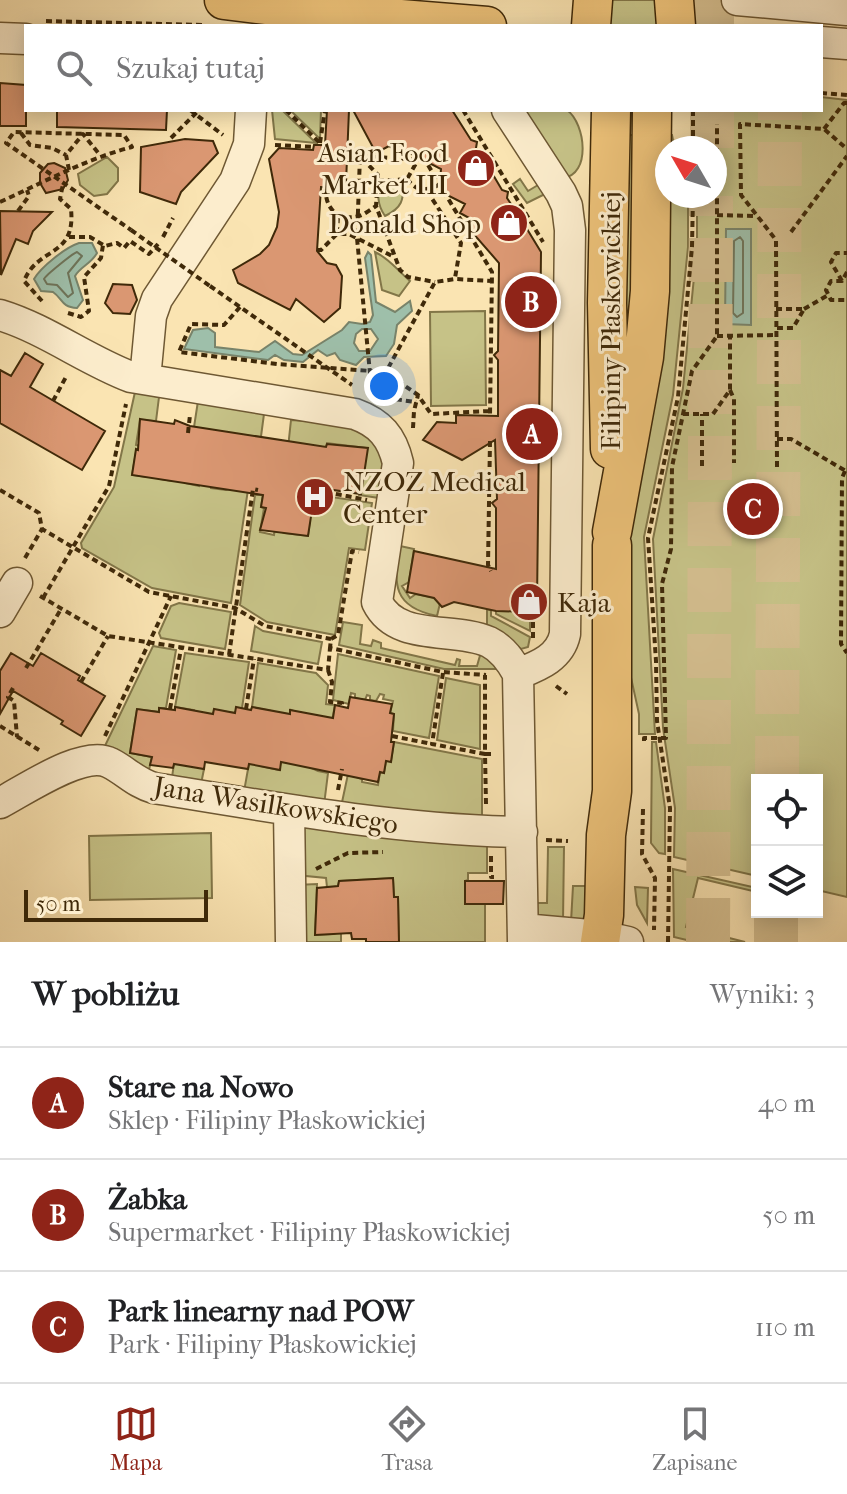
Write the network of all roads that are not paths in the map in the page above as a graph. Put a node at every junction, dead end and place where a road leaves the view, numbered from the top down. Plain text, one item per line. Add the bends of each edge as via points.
1 (224, 0) edge
2 (593, 0) edge
3 (674, 0) edge
4 (737, 0) edge
5 (829, 6) edge
6 (462, 24) edge
7 (591, 24) edge
8 (676, 24) edge
9 (24, 33) edge
10 (0, 38) edge
11 (823, 42) edge
12 (847, 44) edge
13 (251, 112) edge
14 (508, 112) edge
15 (611, 112) edge
16 (652, 112) edge
17 (0, 315) edge
18 (145, 379) junction
19 (612, 538) junction
20 (24, 587) road end
21 (0, 612) edge
22 (518, 674) junction
23 (0, 803) edge
24 (289, 810) junction
25 (535, 836) junction
26 (523, 936) edge
27 (621, 939) edge
28 (291, 942) edge

1 - 6 main road
2 - 7 main road
3 - 8 main road
4 - 5 street
9 - 10 street
11 - 12 street
13 - 18 street via 245,161 157,299
14 - 22 street via 561,193 570,230 565,634 551,657
15 - 19 main road, Filipiny Płaskowickiej via 607,303
16 - 19 main road, Filipiny Płaskowickiej via 650,291
17 - 18 street via 103,366
18 - 22 street via 355,414 379,426 395,447 398,463 377,602 382,611 390,620 416,629 486,641 503,652
19 - 27 main road, Filipiny Płaskowickiej via 628,794 606,835 604,904
20 - 21 street
22 - 25 street
23 - 24 street, Jana Wasilkowskiego via 69,766 93,760 108,761 140,785
24 - 25 street, Jana Wasilkowskiego
24 - 28 street
25 - 26 street
26 - 27 street

